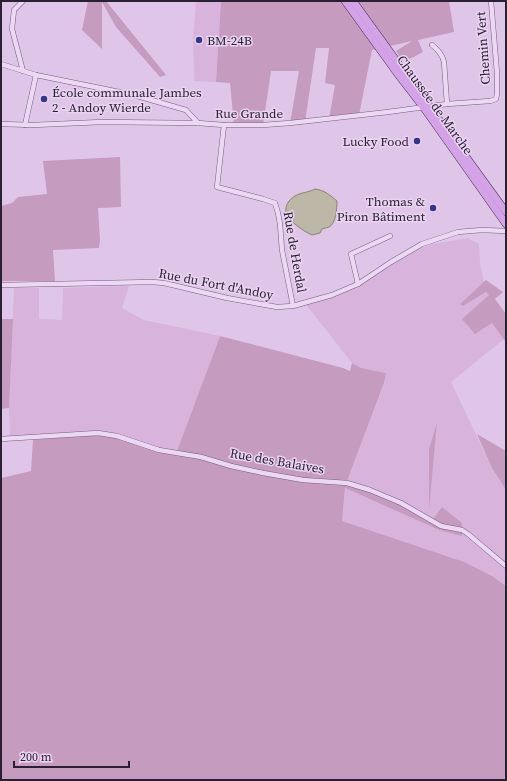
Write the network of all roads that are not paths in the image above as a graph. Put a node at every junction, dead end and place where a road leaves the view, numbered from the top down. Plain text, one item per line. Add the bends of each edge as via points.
1 (23, 1) edge
2 (345, 1) edge
3 (353, 1) edge
4 (491, 1) edge
5 (432, 45) dead end
6 (1, 64) edge
7 (23, 71) junction
8 (36, 75) junction
9 (447, 104) junction
10 (427, 107) junction
11 (1, 124) edge
12 (198, 124) junction
13 (25, 125) junction
14 (224, 125) junction
15 (506, 212) edge
16 (506, 224) edge
17 (506, 231) edge
18 (390, 236) dead end
19 (358, 284) junction
20 (1, 285) edge
21 (293, 306) junction
22 (1, 439) edge
23 (506, 566) edge

1 - 7 street via 14,10 12,29
2 - 10 main road, Chaussée de Marche via 397,73
3 - 10 main road, Chaussée de Marche
4 - 9 street, Chemin Vert via 497,73 496,99
5 - 9 street via 443,57
6 - 7 street
7 - 8 street
8 - 12 street via 134,95 186,110
8 - 13 street
9 - 10 street, Chemin Vert
10 - 14 street, Rue Grande via 290,124
10 - 15 main road, Chaussée de Marche
10 - 16 main road, Chaussée de Marche
11 - 13 street, Rue Grande
12 - 13 street, Rue Grande via 102,122
12 - 14 street, Rue Grande
14 - 21 street, Rue de Herdal via 217,187 274,204 278,213
17 - 19 street, Rue du Fort d'Andoy via 458,232 423,244
18 - 19 street via 351,254
19 - 21 street, Rue du Fort d'Andoy
20 - 21 street, Rue du Fort d'Andoy via 152,282 277,307
22 - 23 street, Rue des Balaives via 108,434 159,450 201,457 263,473 303,480 347,483 401,503 441,526 462,530

